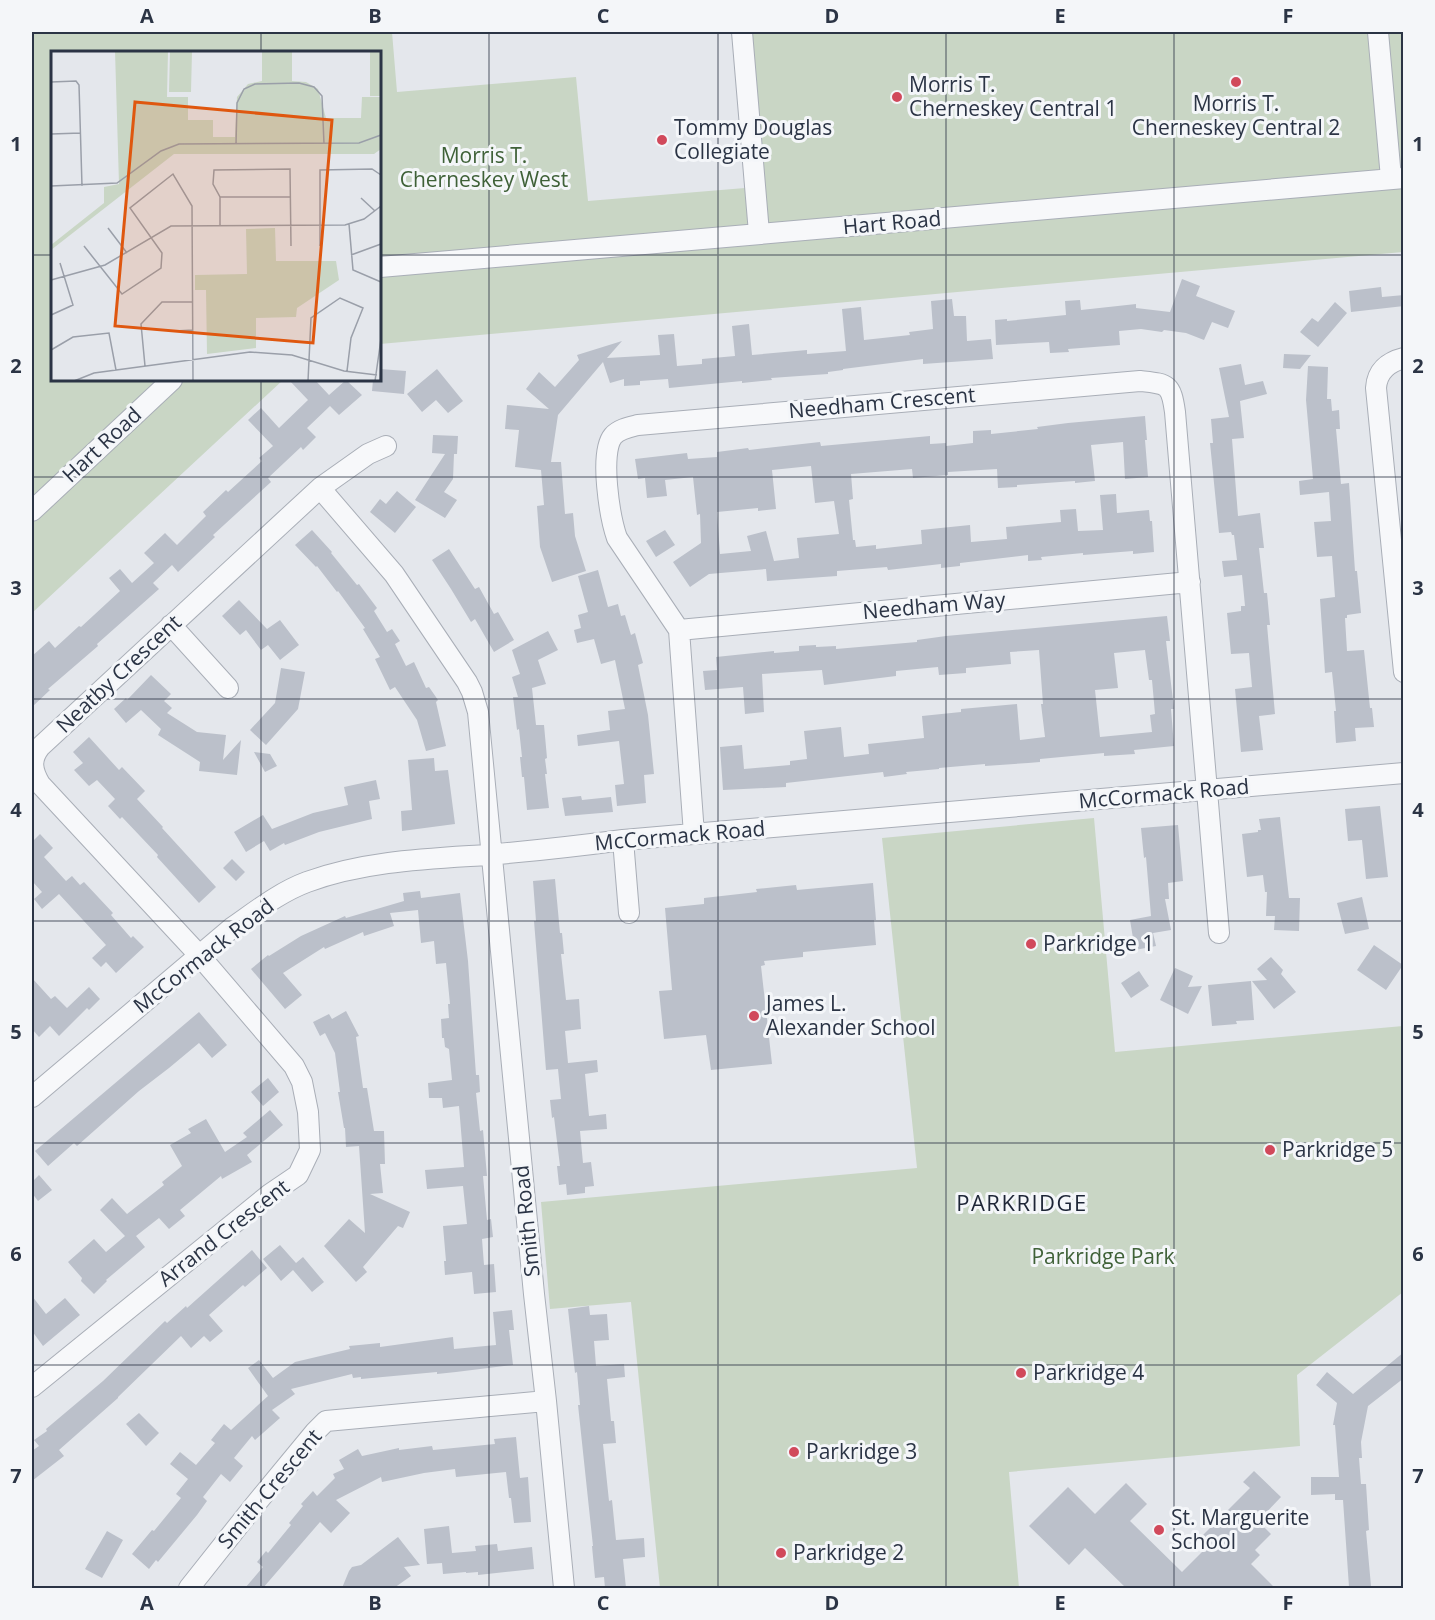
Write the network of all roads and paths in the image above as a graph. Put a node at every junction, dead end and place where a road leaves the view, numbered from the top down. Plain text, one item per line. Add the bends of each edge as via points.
1 (741, 32) edge
2 (1378, 32) edge
3 (1397, 178) edge
4 (759, 233) junction
5 (381, 267) edge
6 (1404, 358) edge
7 (171, 381) edge
8 (386, 446) dead end
9 (320, 488) junction
10 (32, 511) edge
11 (1399, 563) edge
12 (1190, 582) junction
13 (171, 626) junction
14 (679, 630) junction
15 (1404, 672) edge
16 (228, 688) dead end
17 (1404, 773) edge
18 (1207, 790) junction
19 (694, 834) junction
20 (623, 840) junction
21 (491, 854) junction
22 (629, 913) dead end
23 (1219, 933) dead end
24 (199, 955) junction
25 (35, 1087) edge
26 (32, 1387) edge
27 (546, 1401) junction
28 (189, 1588) edge
29 (564, 1588) edge

1 - 4 street
2 - 3 street
3 - 4 street, Hart Road
4 - 5 street, Hart Road
6 - 11 street via 1384,368 1377,380
7 - 10 street, Hart Road
8 - 9 street, Neatby Crescent
9 - 13 street, Neatby Crescent
9 - 21 street via 394,574 472,692 478,712
11 - 15 street
12 - 14 street, Needham Way
12 - 14 street, Needham Crescent via 1174,404 1169,388 1162,383 1140,381 638,425 623,429 609,445 605,461 613,525
12 - 18 street, Needham Crescent
13 - 16 street
13 - 24 street, Neatby Crescent via 40,747 32,764 40,784
14 - 19 street, Needham Crescent
17 - 18 street, McCormack Road
18 - 19 street, McCormack Road
18 - 23 street, Needham Crescent
19 - 20 street, McCormack Road
20 - 21 street, McCormack Road
20 - 22 street
21 - 24 street, McCormack Road via 386,862 305,883 268,902
21 - 27 street, Smith Road
24 - 25 street, McCormack Road
24 - 26 street, Arrand Crescent via 294,1066 308,1112 310,1150 297,1175
27 - 28 street, Smith Crescent via 326,1421
27 - 29 street, Smith Road

